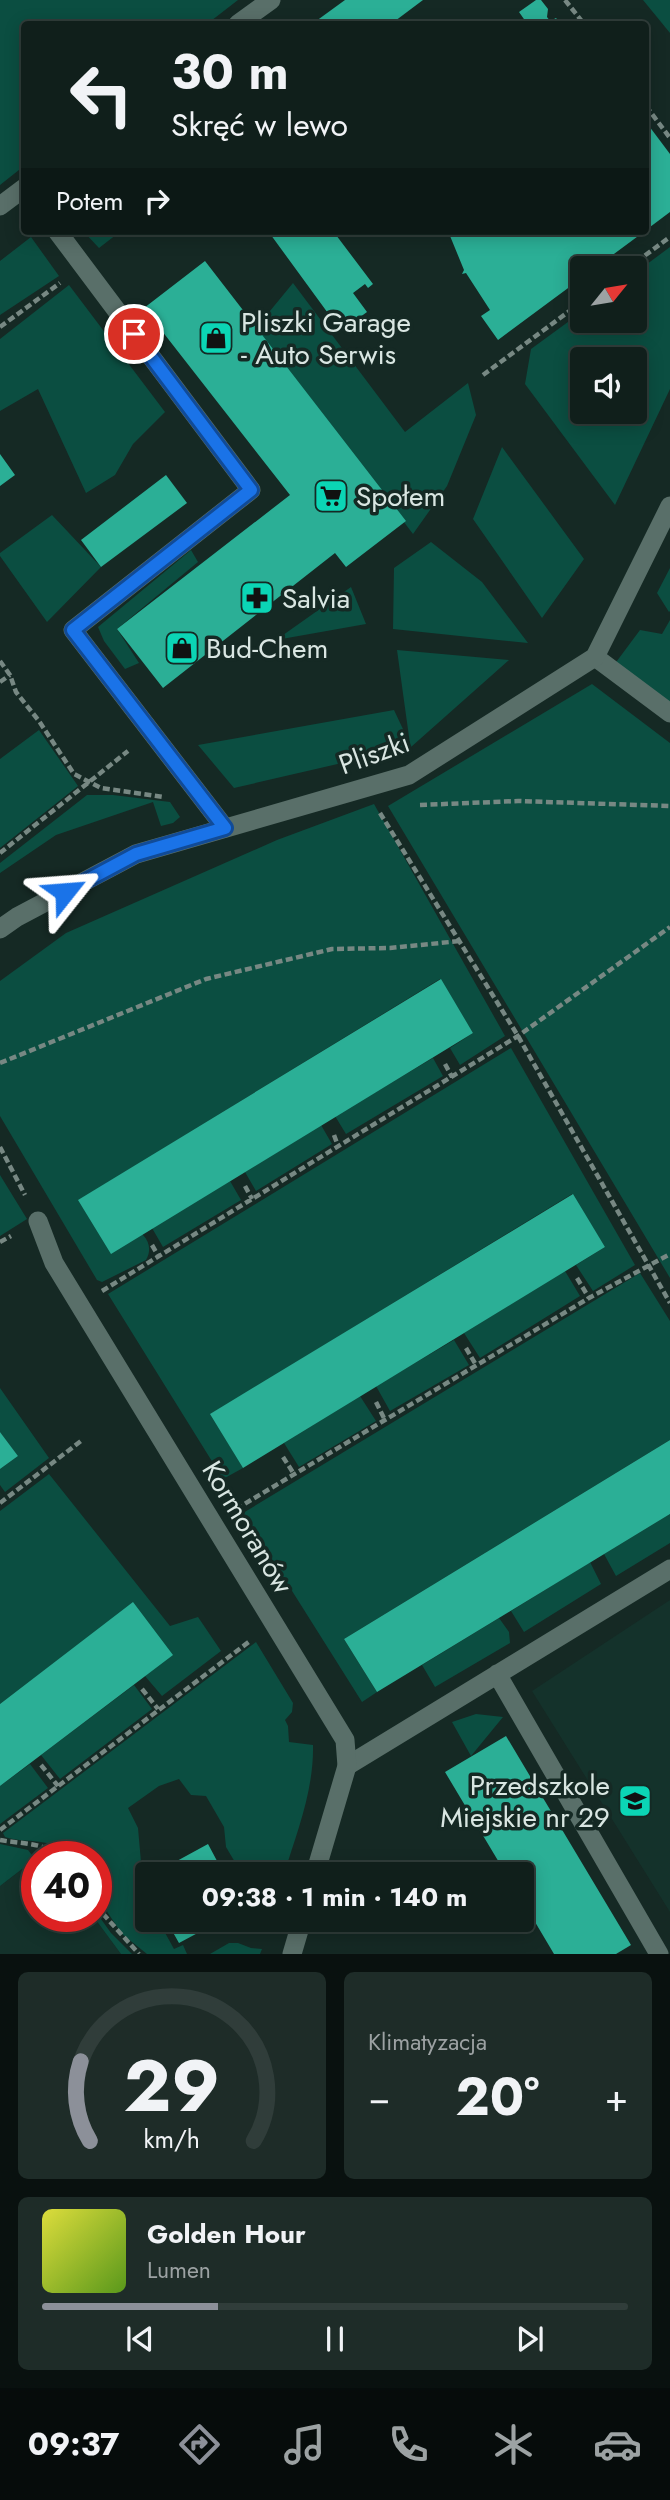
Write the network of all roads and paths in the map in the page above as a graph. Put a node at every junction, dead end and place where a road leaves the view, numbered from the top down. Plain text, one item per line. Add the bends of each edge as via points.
1 (271, 0) edge
2 (565, 0) edge
3 (242, 21) edge
4 (582, 21) edge
5 (649, 110) edge
6 (670, 138) edge
7 (21, 190) edge
8 (0, 206) edge
9 (60, 235) edge
10 (670, 237) edge
11 (644, 256) edge
12 (83, 267) junction
13 (570, 311) edge
14 (0, 327) edge
15 (483, 375) dead end
16 (670, 506) edge
17 (596, 657) junction
18 (0, 660) edge
19 (10, 676) junction
20 (0, 682) edge
21 (670, 713) edge
22 (149, 727) junction
23 (90, 782) junction
24 (170, 798) dead end
25 (374, 804) dead end
26 (414, 805) dead end
27 (670, 806) edge
28 (225, 828) junction
29 (0, 853) edge
30 (670, 927) edge
31 (0, 929) edge
32 (460, 941) junction
33 (518, 1037) junction
34 (0, 1063) edge
35 (445, 1064) dead end
36 (452, 1077) junction
37 (334, 1135) dead end
38 (338, 1146) junction
39 (0, 1147) edge
40 (245, 1186) dead end
41 (252, 1199) junction
42 (38, 1221) joint
43 (152, 1245) dead end
44 (670, 1254) edge
45 (159, 1256) junction
46 (647, 1265) junction
47 (577, 1278) dead end
48 (99, 1293) dead end
49 (589, 1298) junction
50 (670, 1303) edge
51 (466, 1348) dead end
52 (476, 1365) junction
53 (376, 1402) dead end
54 (385, 1420) junction
55 (81, 1441) dead end
56 (283, 1457) dead end
57 (294, 1474) junction
58 (0, 1502) edge
59 (233, 1511) dead end
60 (670, 1569) edge
61 (256, 1636) dead end
62 (497, 1674) junction
63 (142, 1689) dead end
64 (158, 1710) junction
65 (41, 1765) dead end
66 (347, 1766) junction
67 (58, 1786) junction
68 (0, 1830) edge
69 (0, 1840) edge
70 (21, 1843) edge
71 (319, 1862) edge
72 (112, 1924) edge
73 (298, 1932) edge
74 (138, 1954) edge
75 (292, 1954) edge
76 (659, 1954) edge

1 - 3 street
2 - 4 path
5 - 6 path
7 - 8 street
9 - 12 street
10 - 11 path
12 - 14 path
12 - 22 street via 251,490 73,630
13 - 15 path
16 - 17 street
17 - 21 street
17 - 28 street, Pliszki via 408,775
18 - 19 path
19 - 20 path
19 - 23 path via 16,692 74,774
22 - 23 path via 142,739
22 - 28 street
23 - 24 path via 101,788
23 - 29 path
25 - 32 path
26 - 27 path via 518,801
28 - 31 street, Pliszki via 136,854
30 - 33 path
32 - 33 path
32 - 34 path via 332,949 205,979
33 - 36 path
33 - 46 path
35 - 36 path
36 - 38 path
37 - 38 path
38 - 41 path
39 - 42 path
40 - 41 path
41 - 45 path
42 - 66 street, Kormoranów via 54,1263 345,1740
43 - 45 path
44 - 46 path
45 - 48 path
46 - 49 path
46 - 50 path
47 - 49 path
49 - 52 path
51 - 52 path
52 - 54 path
53 - 54 path
54 - 57 path
55 - 58 path
56 - 57 path
57 - 59 path
60 - 62 street
61 - 64 path
62 - 66 street
62 - 76 street
63 - 64 path
64 - 67 path
65 - 67 path
66 - 71 street, Kormoranów
67 - 68 path
69 - 70 path
72 - 74 path
73 - 75 street

